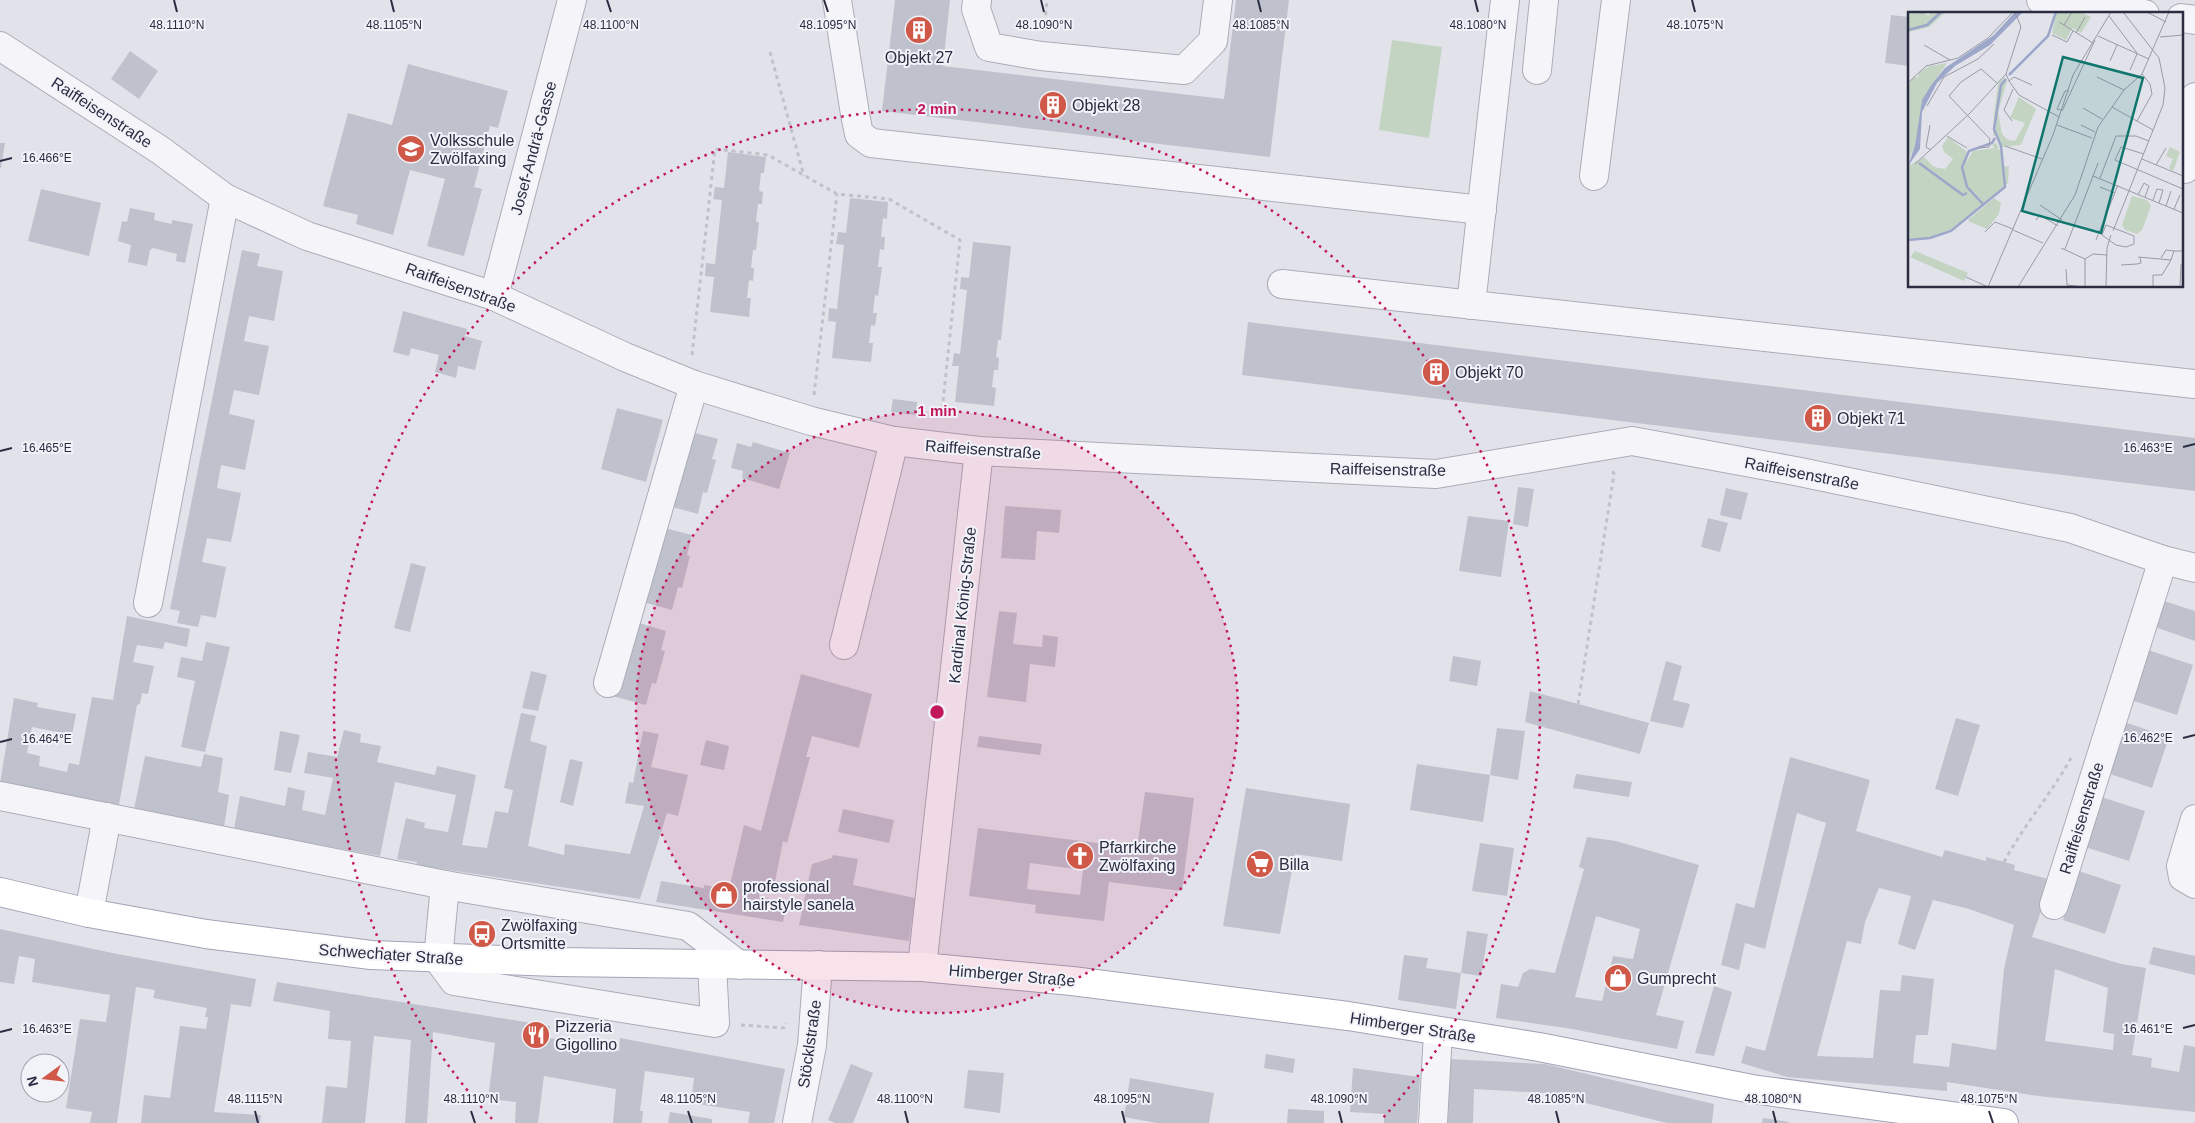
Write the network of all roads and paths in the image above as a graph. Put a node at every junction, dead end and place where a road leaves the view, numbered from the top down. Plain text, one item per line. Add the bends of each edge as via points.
1 (572, 0) edge
2 (837, 0) edge
3 (977, 0) edge
4 (1218, 0) edge
5 (1505, 0) edge
6 (1544, 0) edge
7 (1616, 0) edge
8 (2041, 0) edge
9 (2131, 12) edge
10 (2182, 18) edge
11 (2195, 20) edge
12 (0, 46) edge
13 (770, 52) dead end
14 (1536, 70) dead end
15 (2195, 97) edge
16 (2185, 169) dead end
17 (1594, 176) dead end
18 (804, 177) junction
19 (837, 194) junction
20 (225, 198) junction
21 (1482, 210) junction
22 (1282, 284) dead end
23 (494, 296) junction
24 (1472, 304) junction
25 (691, 384) junction
26 (2195, 384) edge
27 (811, 421) junction
28 (894, 441) junction
29 (1603, 445) junction
30 (938, 447) junction
31 (980, 451) junction
32 (2163, 560) junction
33 (2195, 568) edge
34 (148, 602) dead end
35 (844, 645) dead end
36 (608, 683) dead end
37 (1578, 704) dead end
38 (0, 796) edge
39 (107, 817) junction
40 (2195, 819) edge
41 (2195, 884) edge
42 (445, 885) junction
43 (0, 892) edge
44 (2054, 905) dead end
45 (89, 913) junction
46 (438, 959) junction
47 (712, 964) junction
48 (739, 965) junction
49 (818, 965) junction
50 (922, 967) junction
51 (788, 1019) dead end
52 (715, 1023) junction
53 (1438, 1032) junction
54 (797, 1123) edge
55 (1433, 1123) edge
56 (2004, 1123) edge

1 - 23 street, Josef-Andrä-Gasse
2 - 21 street via 854,114 859,134 871,143
3 - 4 street via 976,8 989,47 1042,56 1184,70 1213,41
5 - 21 street
6 - 14 street
7 - 17 street
8 - 9 street
10 - 11 street
12 - 20 street, Raiffeisenstraße via 160,150
13 - 18 path
15 - 16 street
18 - 19 path
18 - 25 path via 768,155 715,149
19 - 27 path
19 - 30 path via 889,200 960,240
20 - 23 street, Raiffeisenstraße via 307,236
20 - 34 street
21 - 24 street
22 - 24 street
23 - 25 street, Raiffeisenstraße via 624,357
24 - 26 street
25 - 27 street, Raiffeisenstraße
25 - 36 street
27 - 28 street, Raiffeisenstraße
28 - 30 street, Raiffeisenstraße
28 - 35 street
29 - 31 street, Raiffeisenstraße via 1436,474
29 - 32 street, Raiffeisenstraße via 1632,441 1796,471 2070,528
29 - 37 path via 1614,474
30 - 31 street, Raiffeisenstraße
31 - 50 street, Kardinal König-Straße
32 - 33 street, Raiffeisenstraße
32 - 44 street, Raiffeisenstraße
38 - 39 street
39 - 42 street
39 - 45 street
40 - 41 street via 2181,866 2183,876
42 - 46 street
42 - 48 street via 688,926
43 - 45 main road, Schwechater Straße
45 - 46 main road, Schwechater Straße via 290,946
46 - 47 main road, Schwechater Straße
46 - 52 street via 454,981
47 - 48 main road, Schwechater Straße
47 - 52 street
48 - 49 main road, Schwechater Straße
49 - 50 main road, Himberger Straße
49 - 54 street, Stöcklstraße via 812,1045
50 - 53 main road, Himberger Straße via 1082,982 1348,1016
51 - 52 path via 784,1028
53 - 55 street
53 - 56 main road, Himberger Straße via 1539,1047 1752,1089

